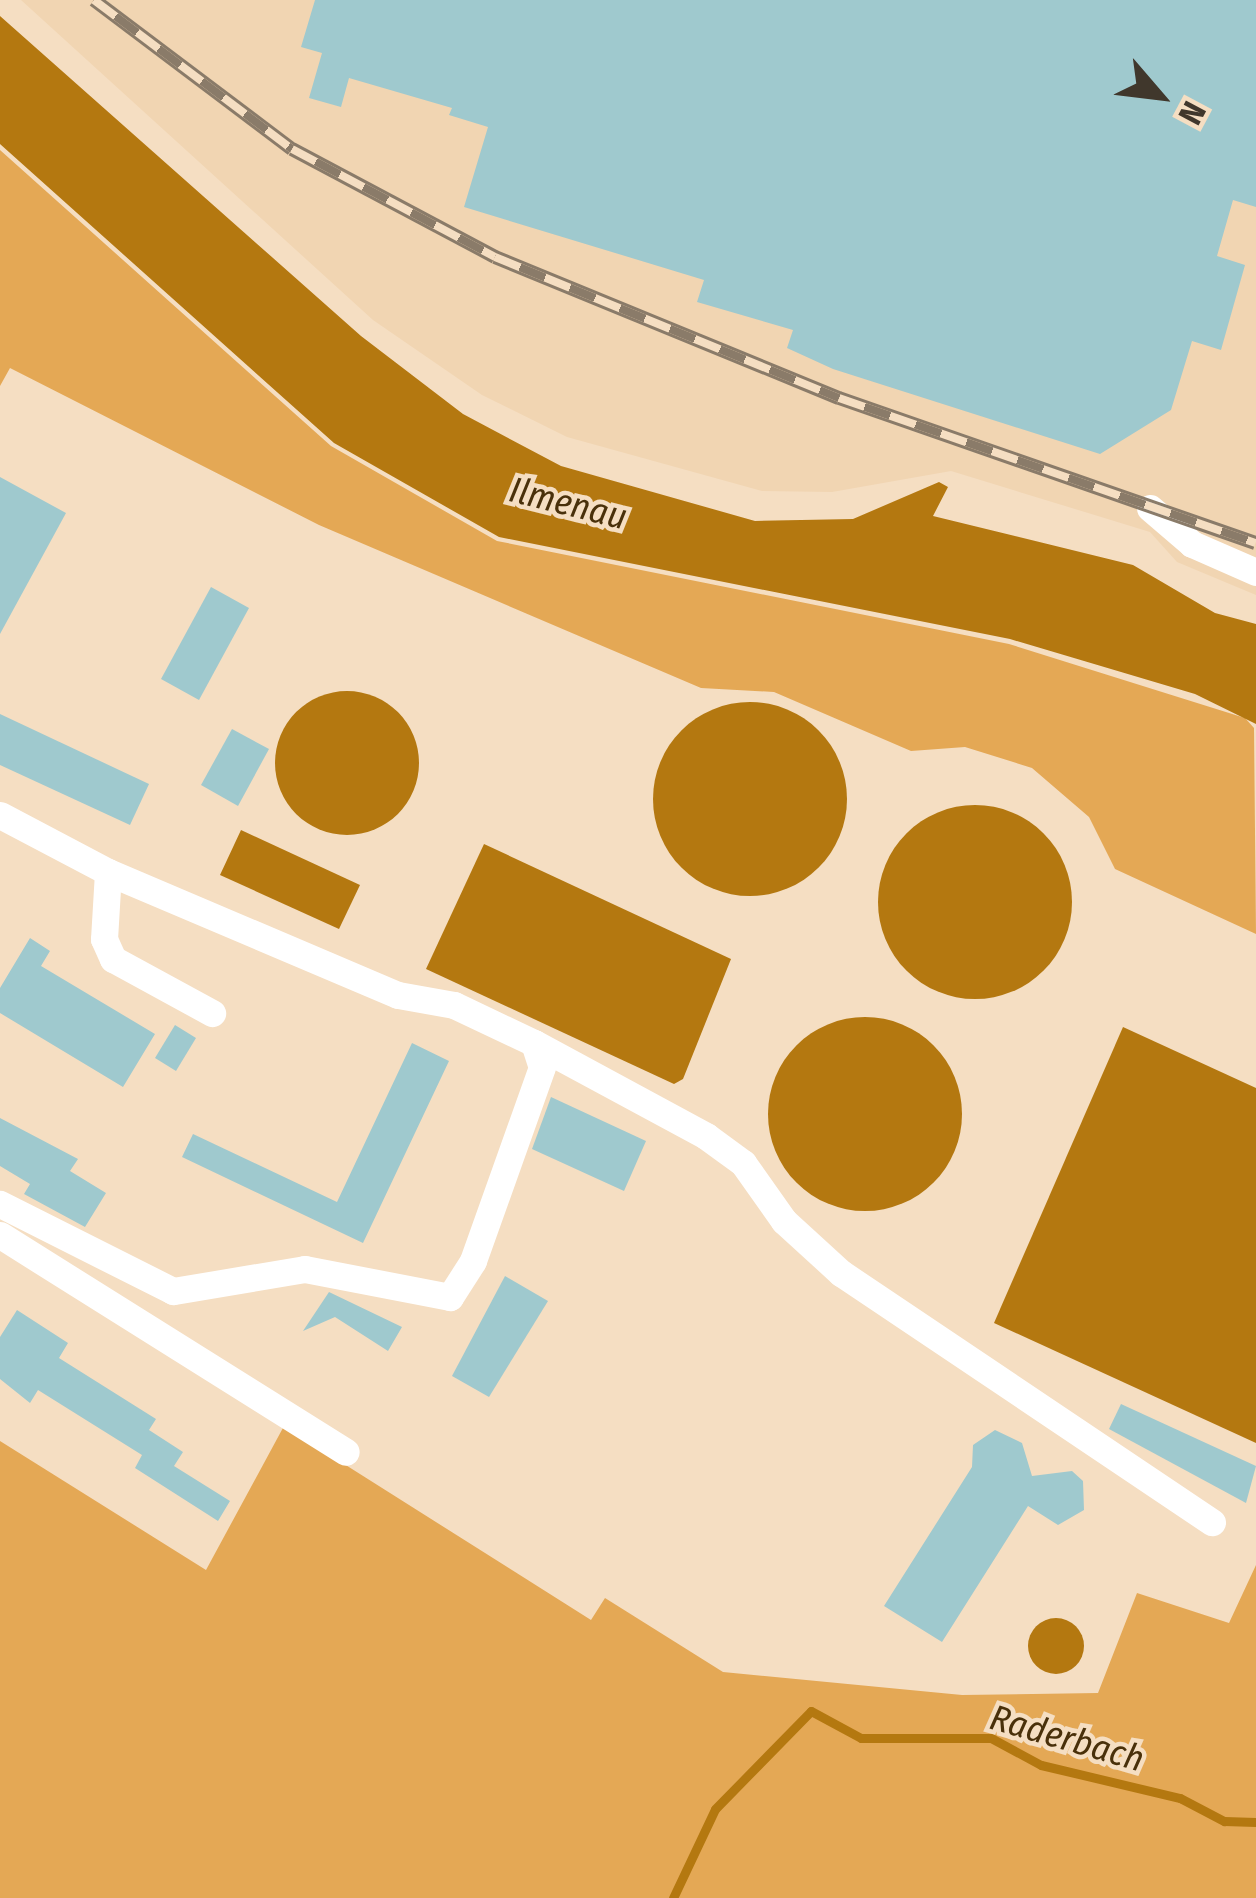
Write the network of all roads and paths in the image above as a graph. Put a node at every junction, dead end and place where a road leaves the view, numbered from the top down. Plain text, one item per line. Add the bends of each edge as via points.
1 (1150, 508) dead end
2 (1256, 572) edge
3 (0, 815) edge
4 (108, 872) junction
5 (212, 1013) dead end
6 (534, 1043) junction
7 (0, 1204) edge
8 (0, 1235) edge
9 (346, 1452) dead end
10 (1212, 1522) dead end

1 - 2 lane via 1192,544
3 - 4 lane
4 - 5 lane via 104,939 113,959
4 - 6 lane
6 - 7 lane via 542,1067 473,1261 450,1297 305,1269 173,1291
6 - 10 lane via 706,1136 743,1163 784,1221 841,1273
8 - 9 lane

